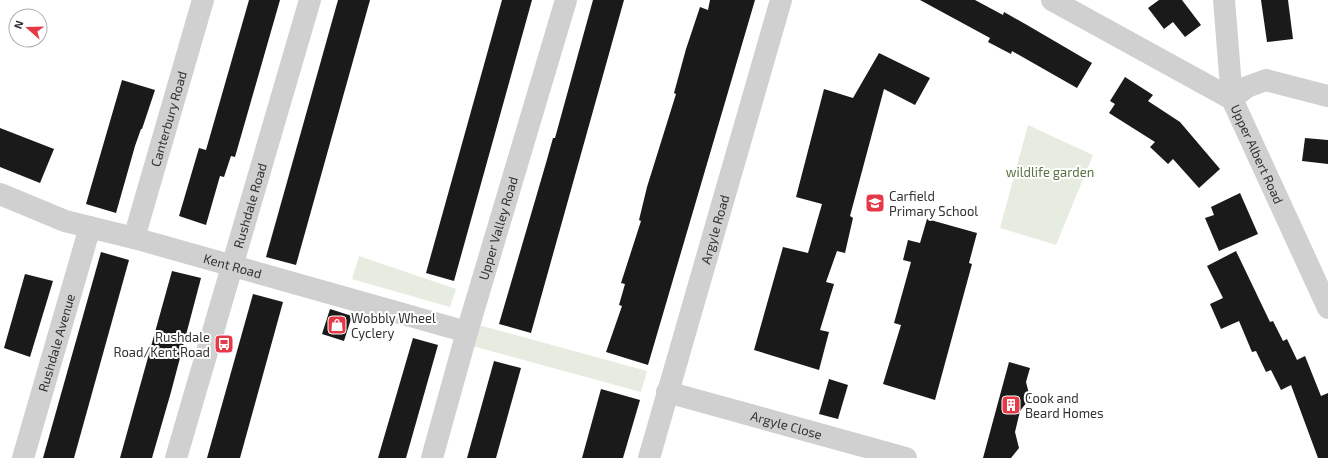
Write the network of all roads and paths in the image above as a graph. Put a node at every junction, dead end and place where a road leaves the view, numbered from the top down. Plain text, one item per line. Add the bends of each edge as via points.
1 (203, 0) edge
2 (310, 0) edge
3 (566, 0) edge
4 (781, 0) edge
5 (1052, 0) edge
6 (1224, 0) edge
7 (1328, 96) edge
8 (1232, 99) junction
9 (0, 194) edge
10 (90, 227) junction
11 (134, 238) junction
12 (232, 266) junction
13 (1328, 308) edge
14 (467, 332) junction
15 (667, 392) junction
16 (23, 458) edge
17 (176, 458) edge
18 (432, 458) edge
19 (649, 458) edge
20 (906, 458) edge

1 - 11 street, Canterbury Road
2 - 12 street, Rushdale Road
3 - 14 street, Upper Valley Road
4 - 15 street, Argyle Road
5 - 8 street, Upper Albert Road
6 - 8 street
7 - 8 street via 1266,80 1247,87
8 - 13 street, Upper Albert Road
9 - 10 street, Kent Road via 65,220
10 - 11 street, Kent Road
10 - 16 street, Rushdale Avenue
11 - 12 street, Kent Road
12 - 14 street, Kent Road
12 - 17 street, Rushdale Road
14 - 18 street, Upper Valley Road
15 - 19 street, Argyle Road
15 - 20 street, Argyle Close

